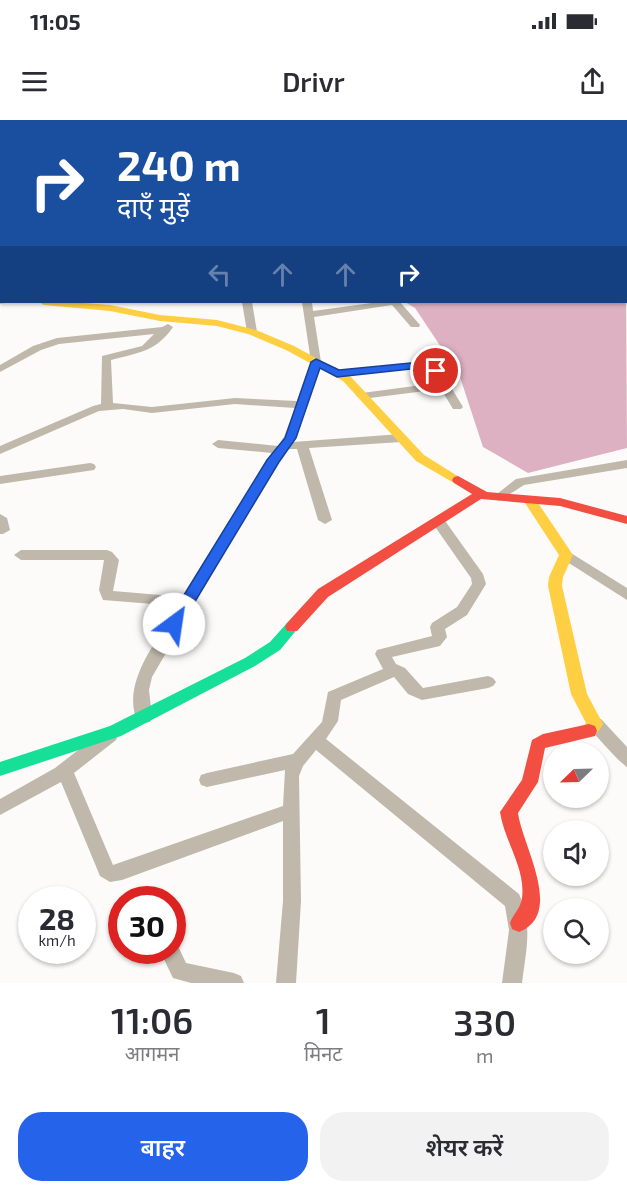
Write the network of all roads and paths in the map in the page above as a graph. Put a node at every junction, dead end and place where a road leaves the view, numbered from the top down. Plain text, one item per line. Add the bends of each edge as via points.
1 (73, 303) edge
2 (247, 303) edge
3 (308, 303) edge
4 (388, 303) edge
5 (396, 303) edge
6 (309, 315) junction
7 (171, 324) junction
8 (415, 325) dead end
9 (252, 332) junction
10 (316, 362) junction
11 (0, 369) edge
12 (337, 373) junction
13 (444, 385) junction
14 (362, 396) junction
15 (302, 405) junction
16 (457, 406) dead end
17 (107, 407) junction
18 (401, 438) junction
19 (218, 444) dead end
20 (302, 445) junction
21 (283, 448) junction
22 (0, 450) edge
23 (627, 464) edge
24 (90, 467) dead end
25 (0, 480) edge
26 (481, 494) junction
27 (499, 497) junction
28 (529, 500) junction
29 (325, 520) dead end
30 (627, 520) edge
31 (438, 521) junction
32 (21, 555) dead end
33 (566, 555) junction
34 (627, 595) edge
35 (187, 602) junction
36 (392, 671) junction
37 (488, 682) dead end
38 (144, 717) junction
39 (594, 724) junction
40 (115, 731) junction
41 (316, 740) junction
42 (297, 760) junction
43 (627, 760) edge
44 (0, 769) edge
45 (64, 770) junction
46 (207, 780) dead end
47 (0, 808) edge
48 (291, 810) junction
49 (519, 923) junction
50 (176, 964) edge
51 (234, 983) edge
52 (286, 983) edge
53 (512, 983) edge

1 - 7 street
2 - 9 street
3 - 6 street
4 - 6 street
5 - 8 street
6 - 10 street
7 - 9 street via 217,323
7 - 11 street via 57,341
7 - 17 street via 146,348 106,358
9 - 10 street
10 - 12 street
10 - 15 street
12 - 13 street via 427,366 436,371
12 - 14 street via 348,379
13 - 14 street
13 - 16 street
14 - 18 street
15 - 17 street via 235,401 152,410
15 - 21 street
17 - 22 street via 85,412
18 - 20 street
18 - 26 street via 420,458
19 - 21 street
20 - 21 street
20 - 29 street
21 - 35 street
23 - 27 street via 520,482
24 - 25 street
26 - 27 street
26 - 31 street
27 - 28 street
28 - 30 street via 560,502
28 - 33 street
31 - 36 street via 479,584 458,615 437,627 440,637 435,642 382,654
31 - 38 street via 323,593 262,655
32 - 35 street via 107,555 112,560 108,596
33 - 34 street
33 - 39 street via 555,586 579,694
35 - 38 street via 144,676
36 - 37 street via 399,671 412,690 422,694
36 - 41 street via 334,696 330,720
38 - 40 street
39 - 43 street
39 - 49 street via 591,731 538,745 530,782 509,812 532,901 529,913
40 - 44 street
40 - 45 street
41 - 42 street
41 - 49 street via 505,892 518,909
42 - 46 street
42 - 48 street via 291,776
45 - 47 street
45 - 48 street via 110,873 122,872
48 - 52 street via 292,901
49 - 53 street
50 - 51 street via 180,971

